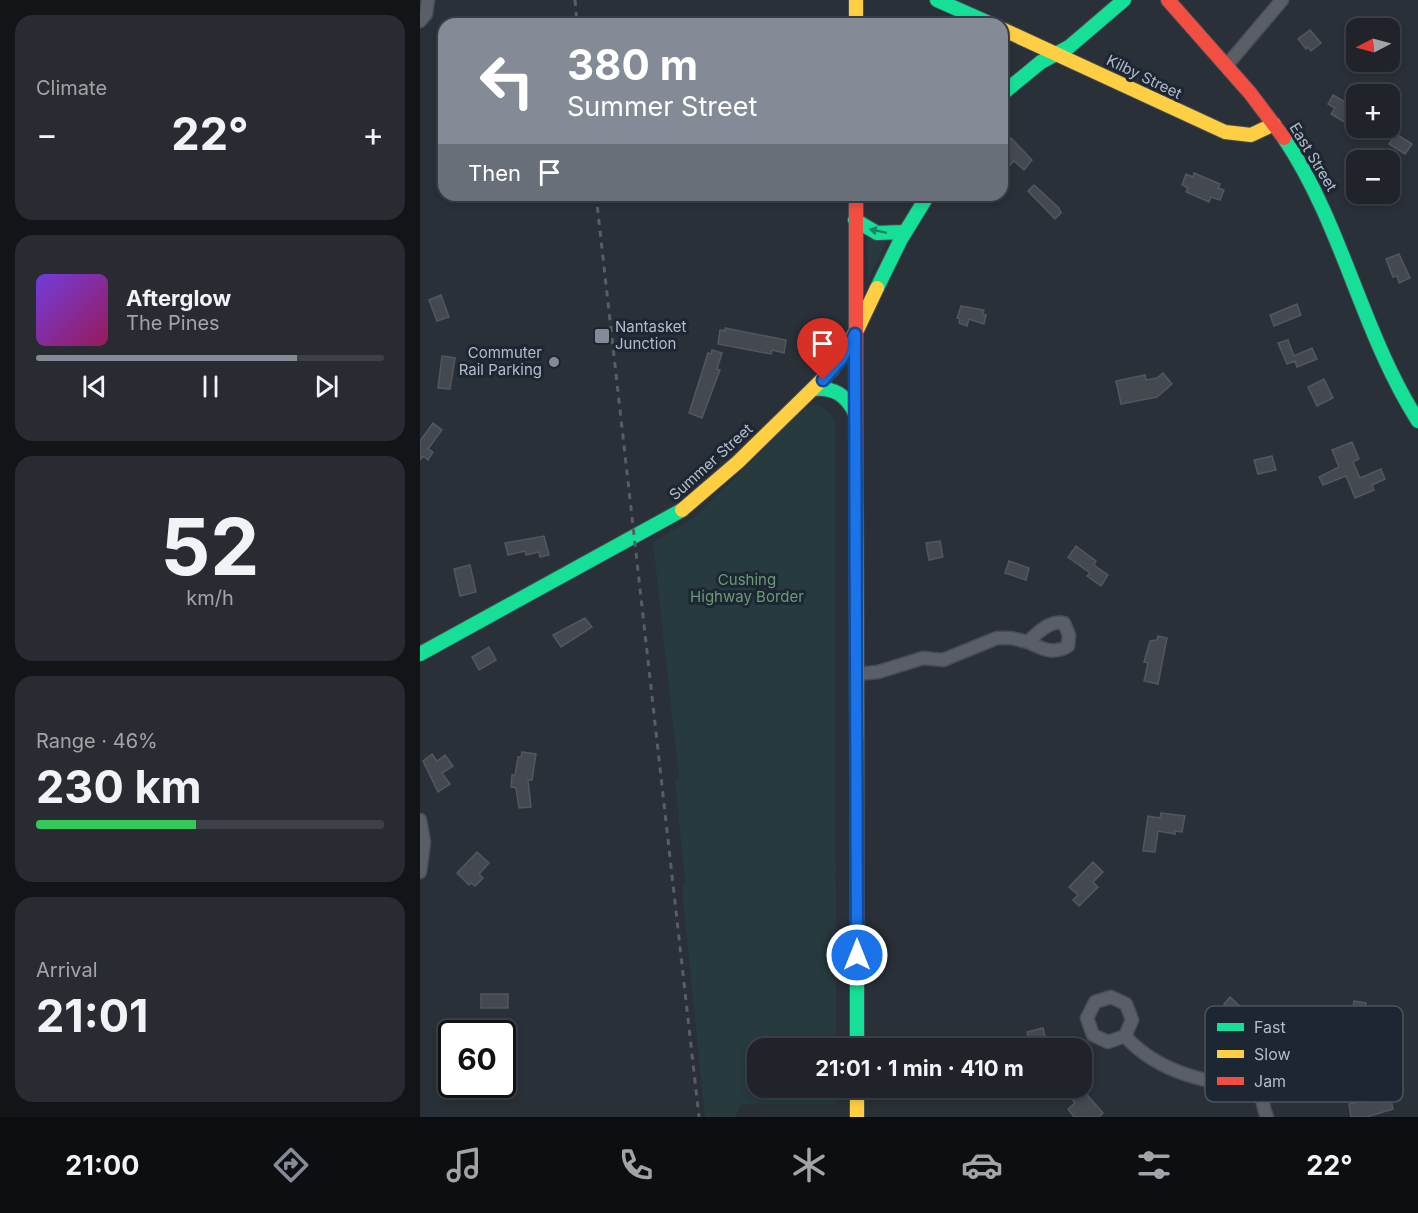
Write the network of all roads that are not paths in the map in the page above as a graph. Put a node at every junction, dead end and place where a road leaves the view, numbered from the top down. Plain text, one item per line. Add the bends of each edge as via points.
1 (428, 0) edge
2 (856, 0) edge
3 (937, 0) edge
4 (1124, 0) edge
5 (1168, 0) edge
6 (1282, 0) edge
7 (856, 18) edge
8 (978, 18) edge
9 (420, 21) edge
10 (1008, 32) edge
11 (1057, 53) junction
12 (1227, 65) junction
13 (1008, 89) edge
14 (1274, 124) junction
15 (855, 201) edge
16 (924, 201) edge
17 (855, 220) junction
18 (903, 232) junction
19 (855, 334) junction
20 (813, 389) junction
21 (855, 413) junction
22 (1418, 421) edge
23 (1028, 642) dead end
24 (420, 654) edge
25 (856, 674) junction
26 (420, 820) edge
27 (420, 872) edge
28 (1125, 1036) dead end
29 (857, 1038) edge
30 (1205, 1078) edge
31 (857, 1098) edge
32 (1262, 1102) edge
33 (857, 1117) edge
34 (1267, 1117) edge

1 - 9 street via 426,14
2 - 7 main road
3 - 8 main road
4 - 11 main road
5 - 12 main road, East Street
6 - 12 street
10 - 11 main road, Kilby Street
11 - 13 main road
11 - 14 main road, Kilby Street via 1226,132 1252,135
12 - 14 main road, East Street
14 - 22 main road, East Street via 1324,209 1380,354
15 - 17 main road
16 - 18 main road, Summer Street
18 -> 17 main road via 877,233
17 - 19 main road
18 - 19 main road, Summer Street
19 - 20 main road, Summer Street via 832,370
19 - 21 main road
20 - 21 main road via 837,391 851,403
20 - 24 main road, Summer Street via 712,487 677,515
21 - 25 main road
23 - 25 street via 992,639 943,660 923,658 878,672
25 - 29 main road
26 - 27 street via 424,842
28 - 30 street via 1148,1058 1173,1071
31 - 33 main road
32 - 34 street

